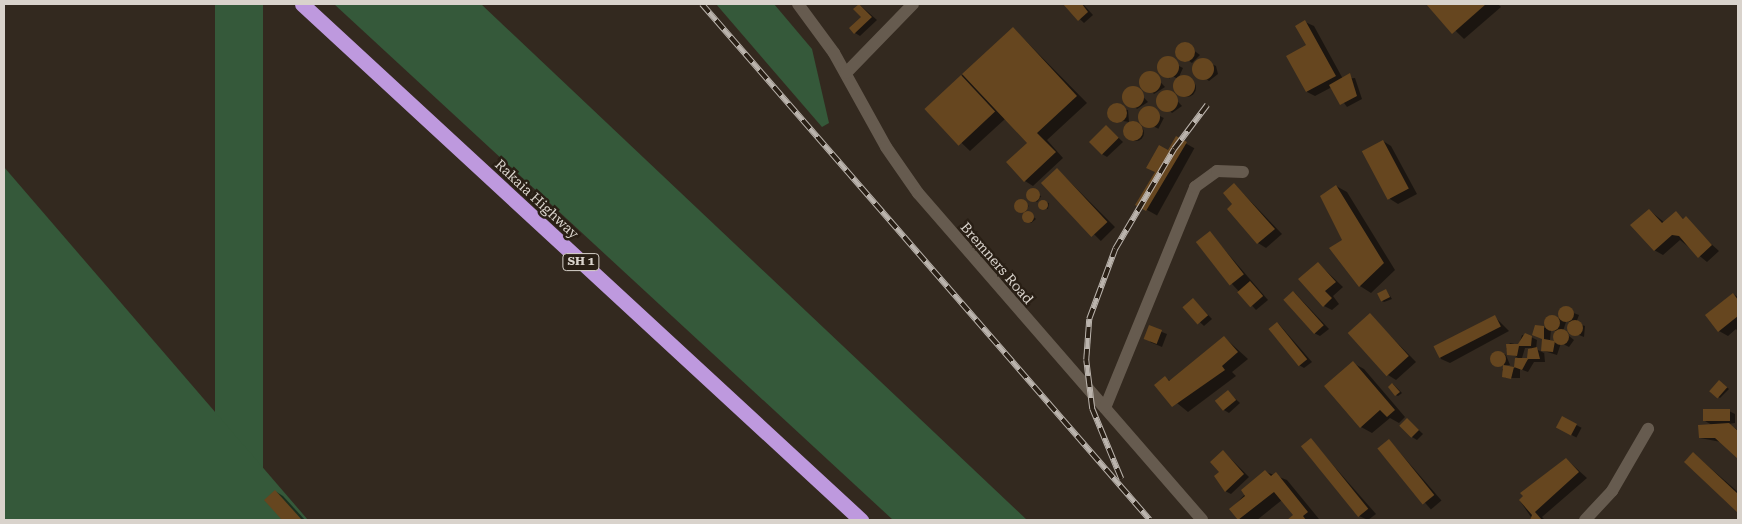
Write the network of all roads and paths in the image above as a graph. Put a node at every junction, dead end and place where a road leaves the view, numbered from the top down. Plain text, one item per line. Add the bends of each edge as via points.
1 (302, 4) edge
2 (798, 4) edge
3 (913, 4) edge
4 (846, 73) junction
5 (1243, 172) dead end
6 (1105, 408) junction
7 (1648, 429) dead end
8 (861, 520) edge
9 (1202, 520) edge
10 (1585, 520) edge

1 - 8 highway, Rakaia Highway / SH 1
2 - 4 street, Bremners Road
3 - 4 street
4 - 6 street, Bremners Road via 918,193
5 - 6 street via 1217,171 1195,187
6 - 9 street, Bremners Road
7 - 10 street via 1612,491

